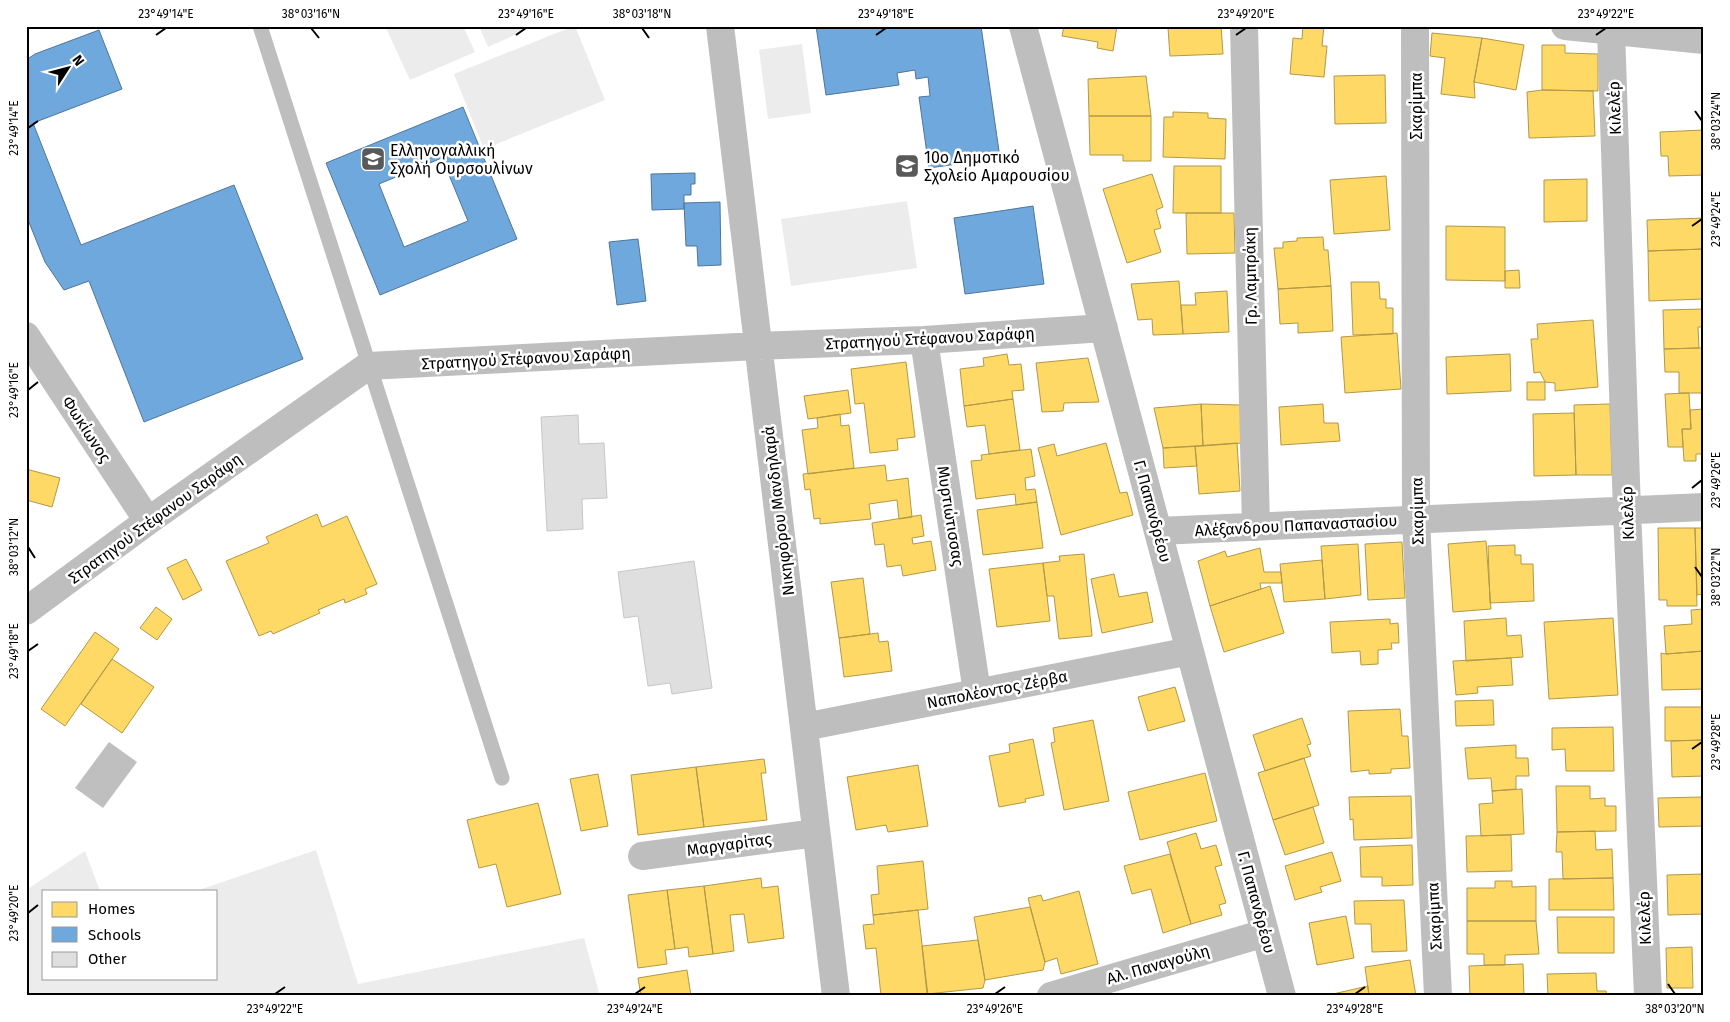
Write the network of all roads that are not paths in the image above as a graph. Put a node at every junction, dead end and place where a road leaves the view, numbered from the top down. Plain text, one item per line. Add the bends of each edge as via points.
1 (260, 26) edge
2 (720, 26) edge
3 (1024, 26) edge
4 (1244, 26) edge
5 (1416, 26) edge
6 (1565, 26) edge
7 (1611, 30) junction
8 (1704, 40) edge
9 (1104, 328) junction
10 (26, 336) edge
11 (924, 340) junction
12 (758, 346) junction
13 (368, 366) junction
14 (1704, 507) edge
15 (1627, 511) junction
16 (1416, 520) junction
17 (148, 521) junction
18 (1256, 527) junction
19 (1158, 531) junction
20 (26, 611) edge
21 (1190, 651) junction
22 (977, 692) junction
23 (804, 727) junction
24 (502, 778) dead end
25 (816, 833) junction
26 (642, 856) dead end
27 (1265, 933) junction
28 (1058, 995) edge
29 (836, 996) edge
30 (1282, 996) edge
31 (1438, 996) edge
32 (1648, 996) edge

1 - 13 lane
2 - 12 street, Νικηφόρου Μανδηλαρά
3 - 9 street, Γ. Παπανδρέου
4 - 18 street, Γρ. Λαμπράκη
5 - 16 street, Σκαρίμπα
6 - 7 street
7 - 8 street
7 - 15 street, Κιλελέρ
9 - 11 street, Στρατηγού Στέφανου Σαράφη
9 - 19 street, Γ. Παπανδρέου
10 - 17 street, Φωκίωνος
11 - 12 street, Στρατηγού Στέφανου Σαράφη
11 - 22 street, Μυρτιώτισσας
12 - 13 street, Στρατηγού Στέφανου Σαράφη
12 - 23 street, Νικηφόρου Μανδηλαρά
13 - 17 street, Στρατηγού Στέφανου Σαράφη
13 - 24 lane
14 - 15 street, Αλέξανδρου Παπαναστασίου
15 - 16 street, Αλέξανδρου Παπαναστασίου
15 - 32 street, Κιλελέρ
16 - 18 street, Αλέξανδρου Παπαναστασίου
16 - 31 street, Σκαρίμπα
17 - 20 street, Στρατηγού Στέφανου Σαράφη
18 - 19 street, Αλέξανδρου Παπαναστασίου
19 - 21 street, Γ. Παπανδρέου
21 - 22 street, Ναπολέοντος Ζέρβα
21 - 27 street, Γ. Παπανδρέου
22 - 23 street, Ναπολέοντος Ζέρβα
23 - 25 street, Νικηφόρου Μανδηλαρά
25 - 26 street, Μαργαρίτας
25 - 29 street, Νικηφόρου Μανδηλαρά
27 - 28 street, Αλ. Παναγούλη
27 - 30 street, Γ. Παπανδρέου

